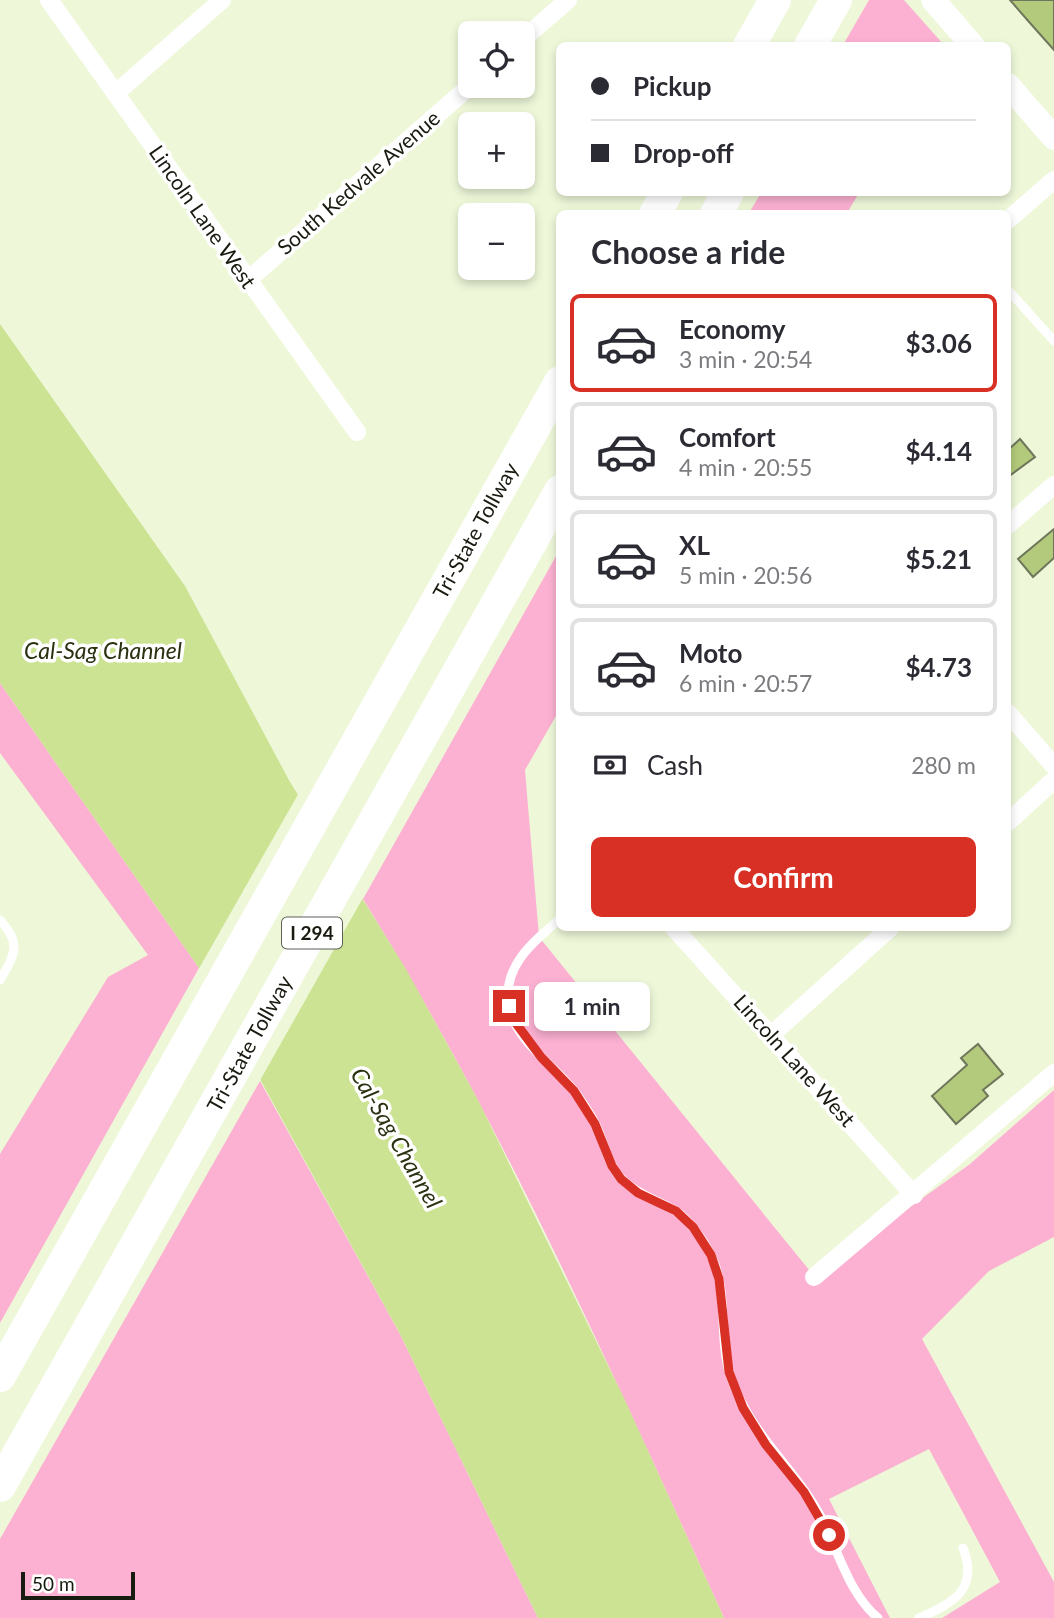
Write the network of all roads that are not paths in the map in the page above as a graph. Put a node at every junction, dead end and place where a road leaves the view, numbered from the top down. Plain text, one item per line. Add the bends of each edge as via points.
1 (49, 0) edge
2 (222, 0) edge
3 (568, 0) edge
4 (775, 0) edge
5 (836, 0) edge
6 (943, 4) edge
7 (535, 29) edge
8 (751, 42) edge
9 (812, 42) edge
10 (970, 42) edge
11 (1011, 88) edge
12 (116, 93) junction
13 (458, 96) edge
14 (1054, 138) edge
15 (1054, 180) edge
16 (1011, 217) edge
17 (247, 281) junction
18 (1011, 293) edge
19 (1054, 341) edge
20 (556, 389) edge
21 (357, 432) dead end
22 (1054, 485) edge
23 (556, 498) edge
24 (1011, 523) edge
25 (1011, 716) edge
26 (1054, 766) edge
27 (1054, 780) edge
28 (1011, 819) edge
29 (0, 920) edge
30 (556, 923) edge
31 (677, 931) edge
32 (887, 931) edge
33 (0, 980) edge
34 (770, 1036) junction
35 (1054, 1073) edge
36 (914, 1195) junction
37 (814, 1277) dead end
38 (0, 1376) edge
39 (0, 1486) edge
40 (963, 1548) dead end
41 (878, 1618) edge
42 (919, 1618) edge

1 - 12 street, Lincoln Lane West
2 - 12 street
3 - 7 street
4 - 8 highway
5 - 9 highway
6 - 10 street
11 - 14 street
12 - 17 street, Lincoln Lane West
13 - 17 street, South Kedvale Avenue
15 - 16 street
17 - 21 street, Lincoln Lane West
18 - 19 lane
20 - 38 highway, Tri-State Tollway / I 294
22 - 24 street
23 - 39 highway, Tri-State Tollway / I 294
25 - 26 street
27 - 28 street
29 - 33 lane via 13,934 15,950
30 - 41 lane via 519,958 512,972 509,1006 515,1022 574,1091 621,1179 638,1193 676,1211 711,1255 719,1279 729,1372 743,1408 820,1517 858,1592
31 - 34 street, Lincoln Lane West
32 - 34 street
34 - 36 street, Lincoln Lane West
35 - 36 street
36 - 37 street
40 - 42 lane via 970,1566 966,1584 957,1597

